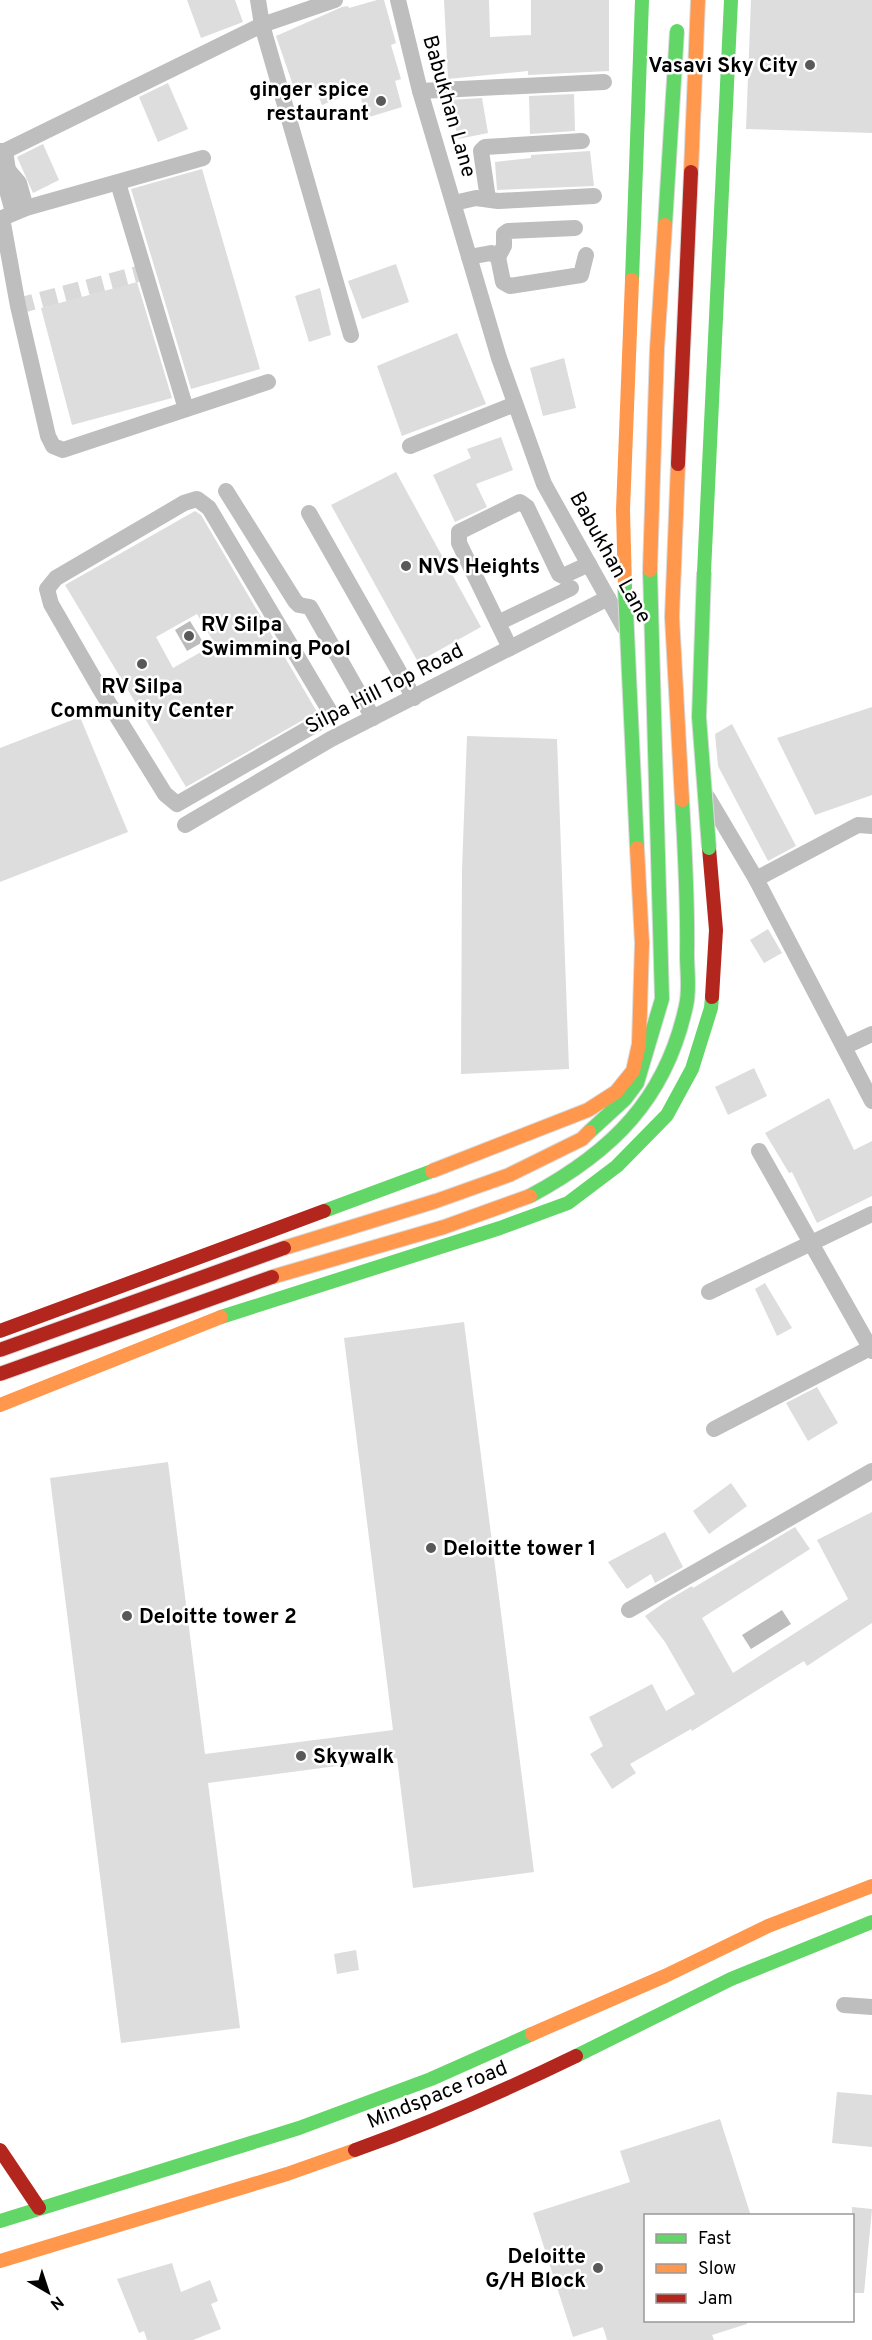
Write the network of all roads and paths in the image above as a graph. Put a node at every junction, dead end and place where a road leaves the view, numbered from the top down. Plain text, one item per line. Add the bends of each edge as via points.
1 (258, 0) edge
2 (334, 0) edge
3 (398, 0) edge
4 (642, 0) edge
5 (698, 0) edge
6 (731, 0) edge
7 (678, 20) dead end
8 (262, 25) junction
9 (604, 82) dead end
10 (420, 91) junction
11 (582, 141) dead end
12 (2, 151) edge
13 (203, 158) dead end
14 (118, 183) junction
15 (594, 196) dead end
16 (488, 200) junction
17 (454, 203) junction
18 (20, 210) junction
19 (575, 228) dead end
20 (586, 255) dead end
21 (470, 256) junction
22 (498, 257) junction
23 (351, 335) dead end
24 (268, 382) dead end
25 (515, 404) junction
26 (186, 409) junction
27 (410, 446) dead end
28 (226, 491) dead end
29 (309, 513) dead end
30 (589, 564) junction
31 (571, 588) dead end
32 (608, 598) junction
33 (498, 623) junction
34 (510, 648) junction
35 (414, 698) junction
36 (373, 718) junction
37 (320, 722) junction
38 (331, 739) junction
39 (280, 745) junction
40 (290, 761) junction
41 (185, 825) dead end
42 (872, 826) edge
43 (756, 879) junction
44 (872, 1034) edge
45 (844, 1047) junction
46 (872, 1101) edge
47 (759, 1151) dead end
48 (872, 1214) edge
49 (812, 1244) junction
50 (144, 1278) junction
51 (709, 1292) dead end
52 (86, 1299) junction
53 (0, 1331) edge
54 (164, 1339) junction
55 (871, 1349) edge
56 (0, 1350) edge
57 (111, 1360) junction
58 (0, 1374) edge
59 (0, 1406) edge
60 (714, 1429) dead end
61 (872, 1471) edge
62 (629, 1610) dead end
63 (872, 1886) edge
64 (872, 1922) edge
65 (844, 2005) dead end
66 (872, 2007) edge
67 (0, 2150) edge
68 (39, 2208) junction
69 (0, 2221) edge
70 (0, 2261) edge

1 - 8 street
2 - 8 street
3 - 10 street, Babukhan Lane
4 - 50 main road, bridge via 623,510 642,943 639,1044 633,1071 616,1092 588,1110
5 - 58 main road, bridge via 672,617 688,905 687,1004 668,1065 627,1127 559,1180 522,1200 255,1282
6 - 54 main road, bridge via 699,717 716,930 711,1008 692,1070 667,1115 617,1166 568,1203
7 - 56 main road, bridge via 649,545 662,999 637,1083 582,1139 509,1175 247,1258
8 - 12 street
8 - 23 street
9 - 10 street
10 - 17 street, Babukhan Lane
11 - 16 street via 485,147 480,151
12 - 18 street via 8,170 4,180
13 - 14 street
14 - 18 street
14 - 26 street
15 - 16 street
16 - 17 street via 476,198
17 - 21 street, Babukhan Lane
18 - 26 street via 1,222 45,426 53,446 63,450
19 - 22 street via 508,231
20 - 22 street via 581,275 510,286 503,282
21 - 22 street via 491,253
21 - 25 street, Babukhan Lane
24 - 26 street
25 - 27 street
25 - 30 street, Babukhan Lane via 544,484
28 - 36 street via 295,601 310,607
29 - 35 street
30 - 32 street, Babukhan Lane
30 - 33 street via 563,576 558,574 527,507 520,502 462,529 459,543
31 - 33 street
32 - 34 street, Silpa Hill Top Road
32 - 43 street, Babukhan Lane via 690,766
33 - 34 street
34 - 35 street, Silpa Hill Top Road
35 - 36 street, Silpa Hill Top Road
36 - 38 street, Silpa Hill Top Road
37 - 38 street
37 - 39 street
37 - 39 street via 330,717 331,711 209,508 197,499 56,578 47,589 51,604 100,689 165,794 177,804
38 - 40 street, Silpa Hill Top Road
39 - 40 street
40 - 41 street, Silpa Hill Top Road
42 - 43 street via 858,825
43 - 45 street, Babukhan Lane
44 - 45 street
45 - 46 street, Babukhan Lane
47 - 49 street
48 - 49 street
49 - 51 street
49 - 55 street
50 - 52 main road
50 - 54 main road
52 - 53 main road
52 - 57 main road
54 - 57 main road
55 - 60 street
57 - 59 main road
61 - 62 street
63 - 68 main road, Mindspace road via 768,1926 431,2079 299,2128
64 - 70 main road, Mindspace road via 731,1979 508,2089 415,2129 287,2174
65 - 66 street
67 - 68 main road
68 - 69 main road, Mindspace road

